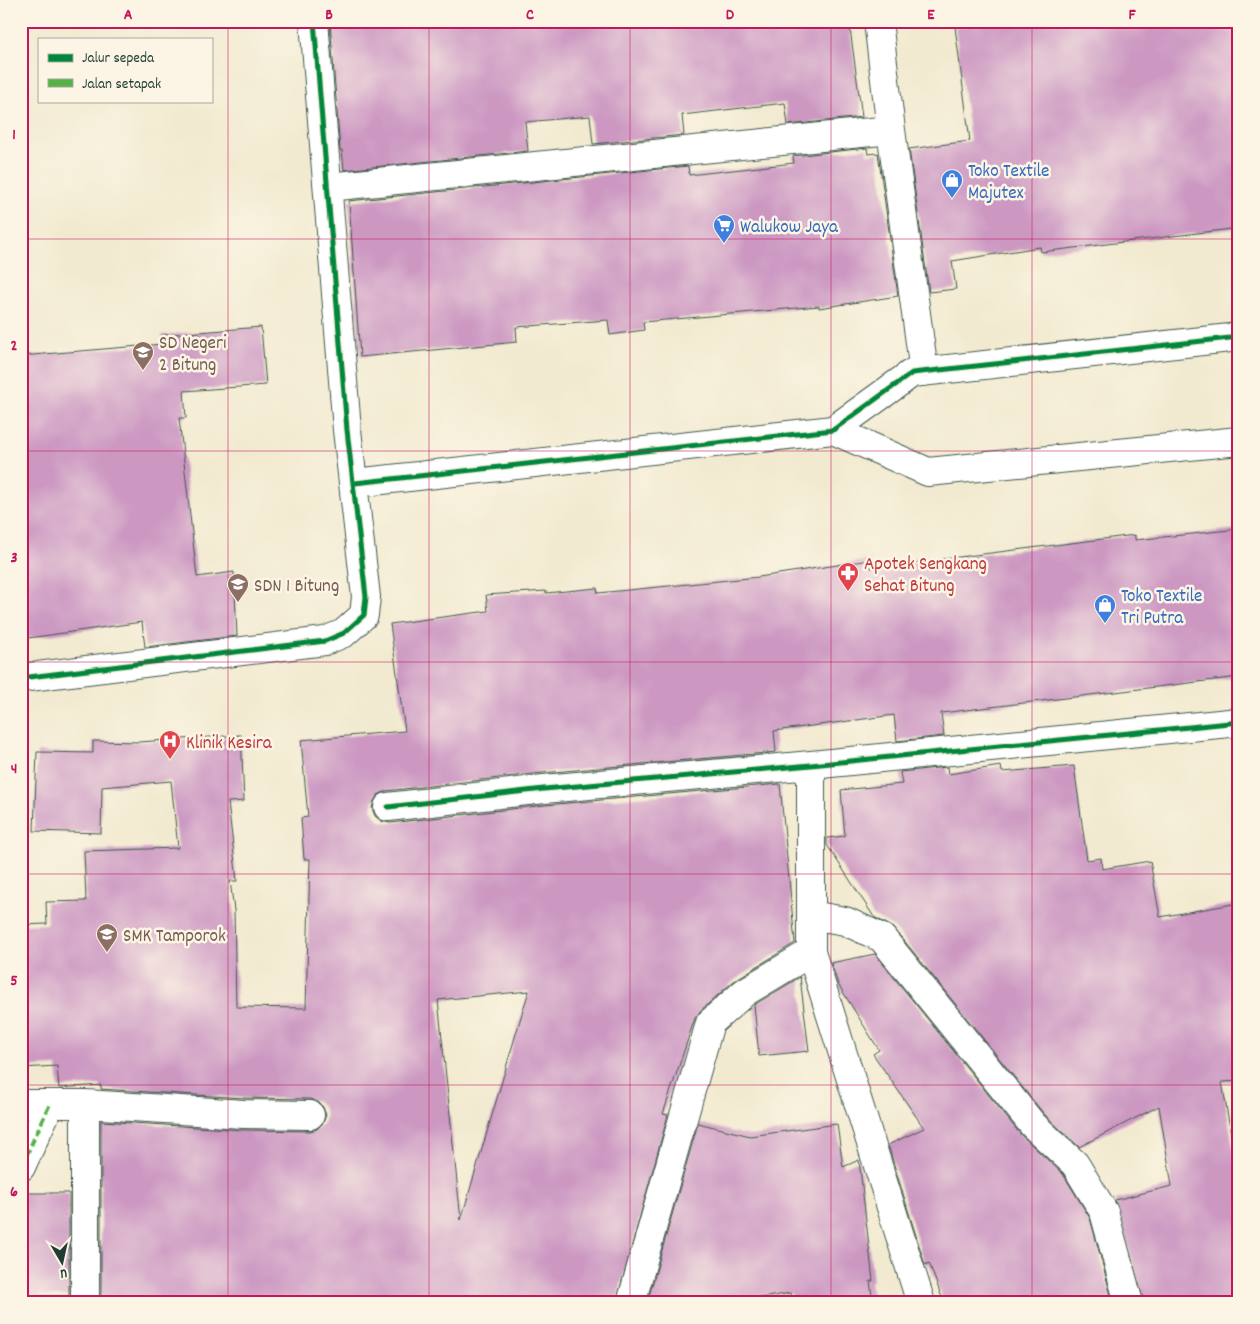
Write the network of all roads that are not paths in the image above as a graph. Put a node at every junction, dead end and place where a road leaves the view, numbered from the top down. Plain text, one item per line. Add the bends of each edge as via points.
1 (314, 21) edge
2 (878, 21) edge
3 (891, 130) junction
4 (328, 187) junction
5 (1239, 337) edge
6 (924, 372) junction
7 (833, 430) junction
8 (1239, 441) edge
9 (355, 483) junction
10 (21, 678) edge
11 (1239, 722) edge
12 (811, 765) junction
13 (388, 807) dead end
14 (811, 915) junction
15 (811, 952) junction
16 (21, 1104) edge
17 (50, 1104) junction
18 (85, 1104) junction
19 (310, 1115) dead end
20 (21, 1167) edge
21 (84, 1303) edge
22 (630, 1303) edge
23 (922, 1303) edge
24 (1129, 1303) edge

1 - 4 street
2 - 3 street
3 - 4 street
3 - 6 street
4 - 9 street
5 - 6 street
6 - 7 street via 912,373
7 - 8 street via 928,472
7 - 9 street
9 - 10 street via 366,597 364,615 344,633 325,641
11 - 12 street
12 - 13 street
12 - 14 street
14 - 15 street
14 - 24 street via 845,921 882,938 1033,1126 1075,1164 1104,1212
15 - 22 street via 745,992 710,1023
15 - 23 street
16 - 17 street
17 - 18 street
17 - 20 street
18 - 19 street
18 - 21 street

